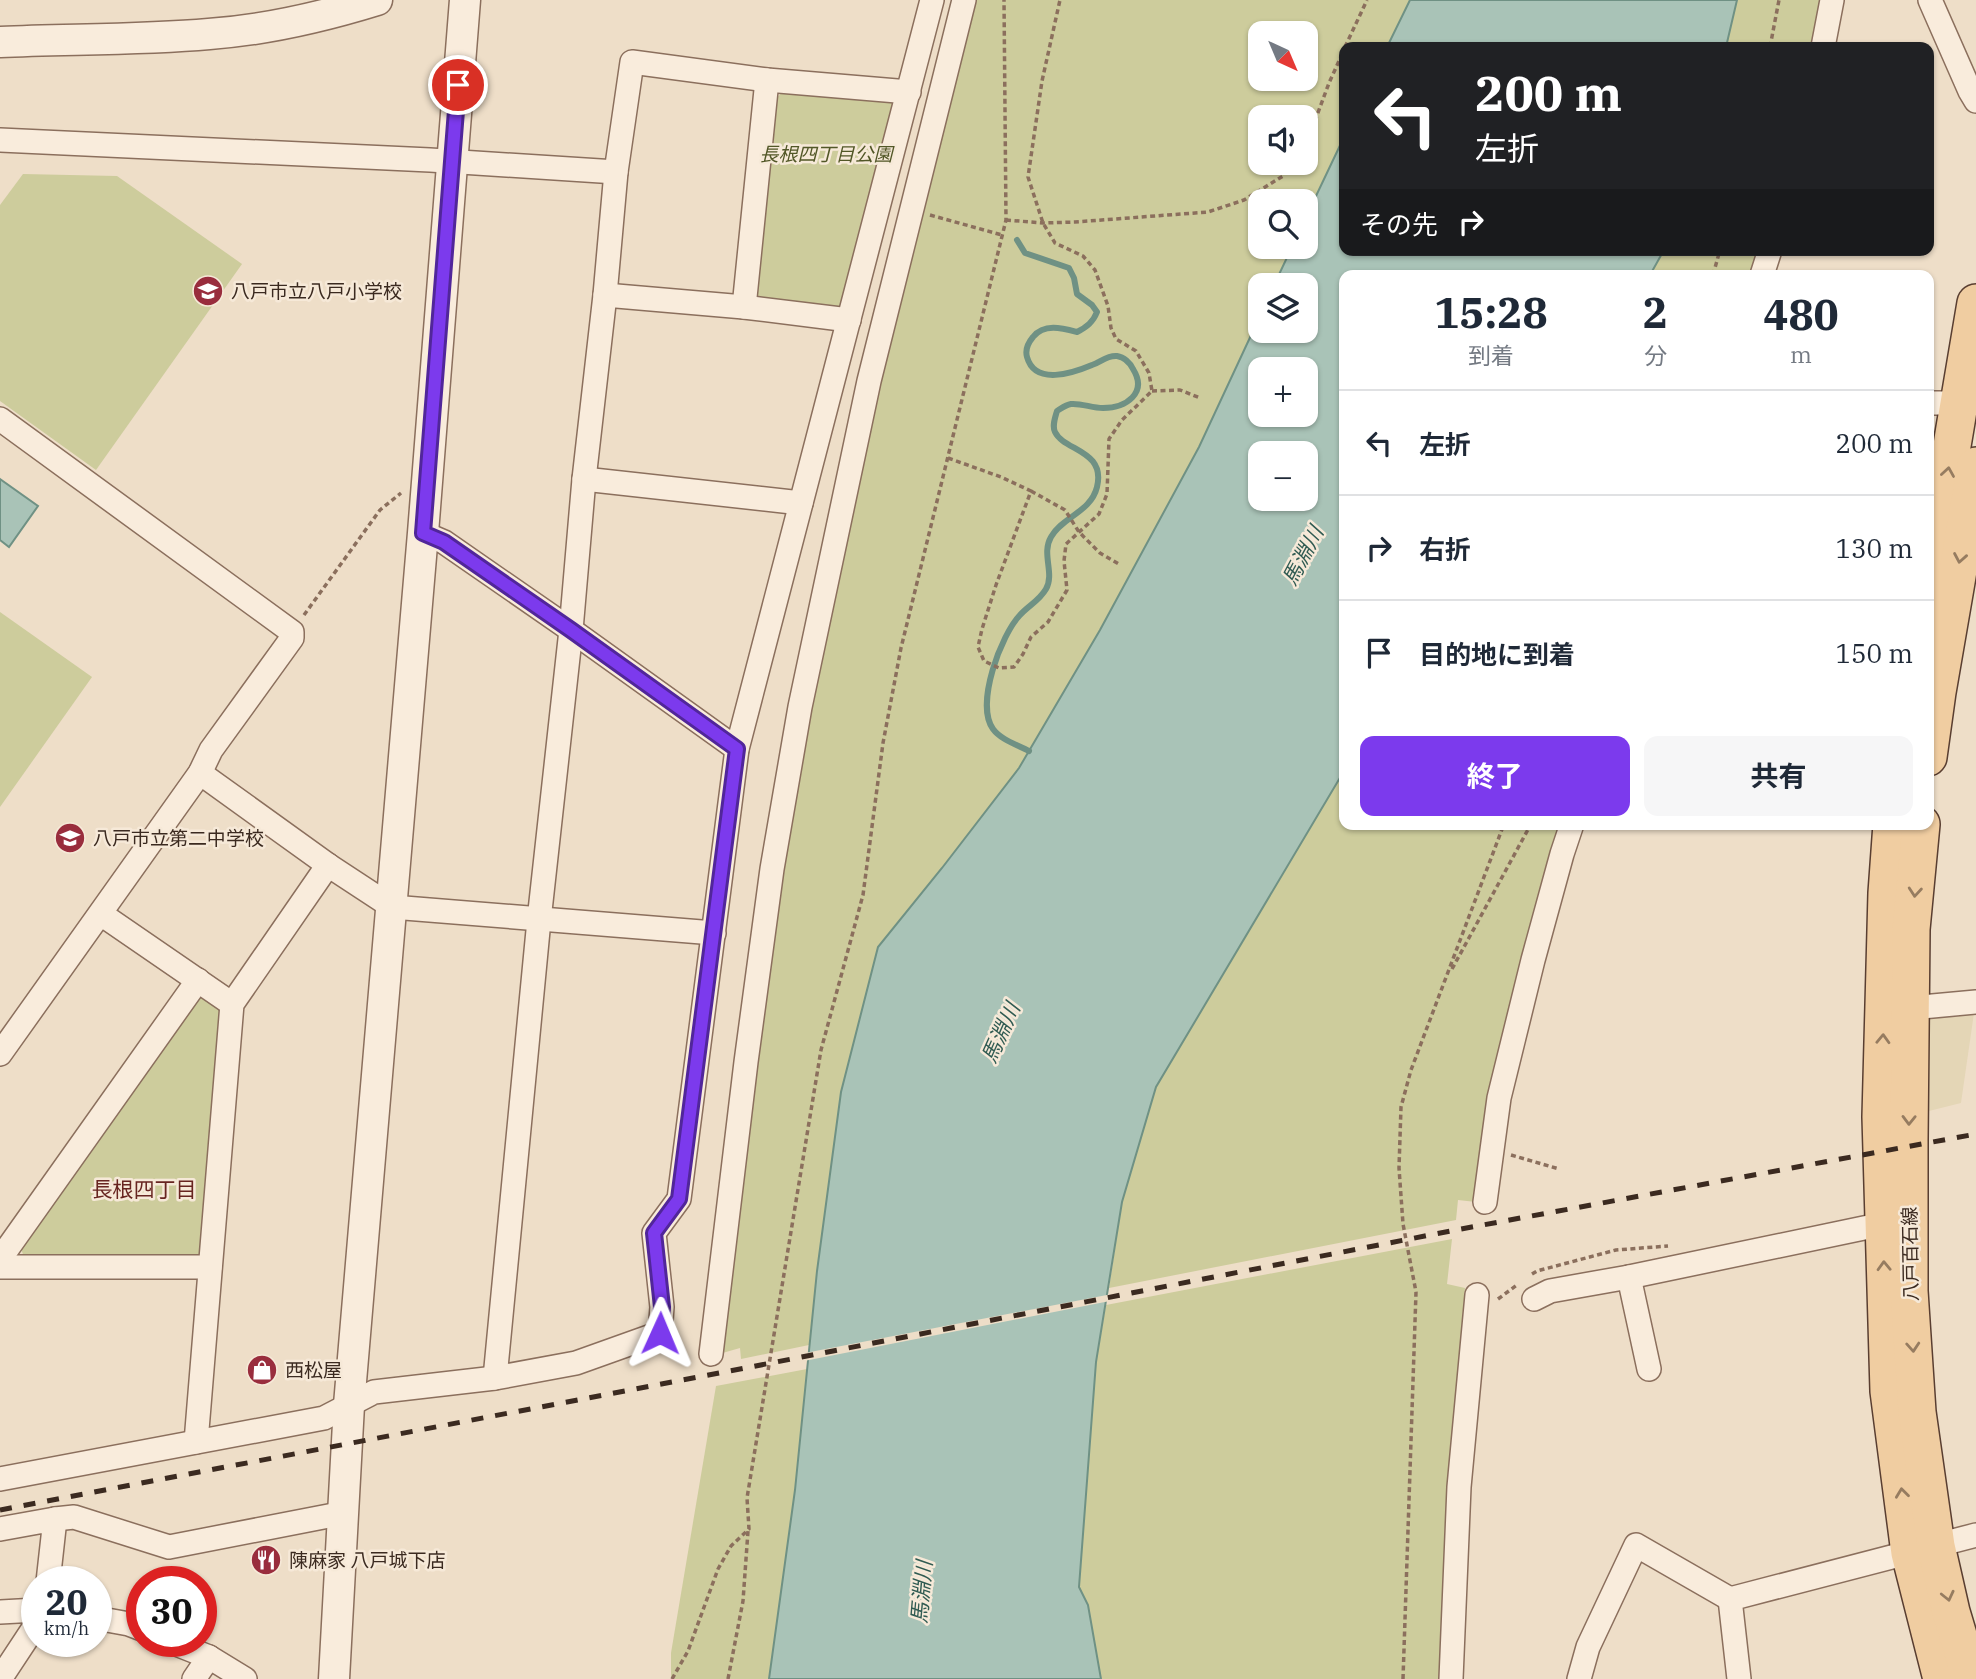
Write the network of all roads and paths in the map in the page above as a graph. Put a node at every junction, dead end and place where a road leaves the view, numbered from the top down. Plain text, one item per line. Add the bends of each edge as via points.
1 (376, 0) edge
2 (465, 0) edge
3 (932, 0) edge
4 (964, 0) edge
5 (1004, 0) edge
6 (1060, 0) edge
7 (1367, 0) edge
8 (1779, 0) edge
9 (1832, 0) edge
10 (1930, 0) edge
11 (340, 6) edge
12 (0, 42) edge
13 (1348, 42) edge
14 (1771, 42) edge
15 (1824, 42) edge
16 (1339, 61) edge
17 (767, 80) junction
18 (909, 92) junction
19 (1976, 101) edge
20 (1318, 112) edge
21 (0, 139) edge
22 (452, 162) junction
23 (616, 172) junction
24 (1284, 175) edge
25 (912, 210) junction
26 (1006, 220) junction
27 (1042, 223) junction
28 (1002, 235) junction
29 (605, 295) junction
30 (1976, 303) edge
31 (744, 307) junction
32 (849, 320) junction
33 (1152, 391) junction
34 (1200, 398) dead end
35 (1944, 403) edge
36 (0, 419) edge
37 (948, 458) junction
38 (1976, 466) edge
39 (584, 479) junction
40 (1031, 491) junction
41 (403, 492) dead end
42 (802, 503) junction
43 (1934, 519) edge
44 (1079, 532) junction
45 (423, 533) junction
46 (1119, 564) dead end
47 (571, 630) junction
48 (292, 632) junction
49 (1934, 714) edge
50 (737, 749) junction
51 (200, 773) junction
52 (1502, 830) edge
53 (1528, 830) edge
54 (1570, 830) edge
55 (1892, 830) edge
56 (1920, 830) edge
57 (328, 865) junction
58 (392, 907) junction
59 (101, 914) junction
60 (539, 920) junction
61 (714, 933) junction
62 (198, 980) junction
63 (1444, 983) junction
64 (1976, 1002) edge
65 (232, 1004) junction
66 (1911, 1008) junction
67 (0, 1054) edge
68 (1493, 1150) junction
69 (1559, 1169) dead end
70 (1485, 1202) dead end
71 (1883, 1224) junction
72 (0, 1259) edge
73 (0, 1267) edge
74 (210, 1267) junction
75 (1629, 1277) junction
76 (1477, 1295) dead end
77 (1534, 1299) dead end
78 (711, 1354) dead end
79 (1648, 1369) dead end
80 (495, 1378) junction
81 (349, 1405) junction
82 (196, 1442) junction
83 (0, 1479) edge
84 (344, 1513) junction
85 (55, 1519) junction
86 (0, 1529) edge
87 (749, 1529) junction
88 (1976, 1535) edge
89 (1923, 1549) junction
90 (50, 1566) edge
91 (1730, 1599) junction
92 (21, 1611) edge
93 (0, 1612) edge
94 (21, 1647) edge
95 (209, 1657) joint
96 (0, 1679) edge
97 (194, 1679) edge
98 (245, 1679) edge
99 (334, 1679) edge
100 (672, 1679) edge
101 (728, 1679) edge
102 (1403, 1679) edge
103 (1451, 1679) edge
104 (1579, 1679) edge
105 (1739, 1679) edge
106 (1942, 1679) edge
107 (1970, 1679) edge

1 - 11 street
2 - 22 street
3 - 18 street
4 - 25 street
5 - 26 path
6 - 27 path via 1028,177
7 - 13 path
8 - 14 path
9 - 15 street
10 - 19 street
11 - 12 street via 289,23 210,34
16 - 20 path
17 - 18 street
17 - 23 street via 632,62
17 - 31 street
18 - 32 street
21 - 22 street
22 - 23 street
22 - 45 street
23 - 29 street
24 - 27 path via 1244,200 1208,212
25 - 28 path
25 - 78 street via 869,381 800,707 772,869
26 - 27 path
26 - 28 path
27 - 33 path via 1055,243 1083,256 1095,270 1116,339 1136,351 1149,373
28 - 37 path
29 - 31 street
29 - 39 street
30 - 35 main road
31 - 32 street
32 - 42 street
33 - 34 path via 1180,390
33 - 44 path via 1109,439 1107,494 1100,514
43 -> 35 main road
36 - 48 street
37 - 40 path
37 - 87 path via 901,648 863,895 821,1050 747,1498
38 -> 49 main road
39 - 42 street
39 - 47 street
40 - 44 path via 1065,510
40 - 44 path via 982,629 978,647 984,660 999,668 1014,667 1031,637 1048,622 1067,590 1066,544
41 - 48 path via 380,510
42 - 50 street
44 - 46 path
45 - 47 street via 444,542
45 - 58 street
47 - 50 street
47 - 60 street
48 - 51 street
50 - 61 street
51 - 57 street
51 - 59 street
52 - 63 path
53 - 63 path
54 - 68 street via 1499,1098
71 -> 55 main road, 八戸百石線 via 1881,1117
56 -> 66 main road, 八戸百石線 via 1911,929
57 - 58 street
57 - 65 street
58 - 60 street
58 - 81 street
59 - 62 street
59 - 67 street
60 - 61 street
60 - 80 street
61 - 80 street via 679,1199 654,1233 662,1307 660,1333 576,1363
62 - 65 street
62 - 72 street
63 - 102 path via 1401,1107 1403,1224 1416,1292
64 - 66 street
65 - 74 street
66 -> 89 main road, 八戸百石線 via 1909,1291
68 - 69 path
68 - 70 street
71 - 75 street
89 -> 71 main road, 八戸百石線 via 1889,1391
73 - 74 street
74 - 82 street
75 - 77 street via 1550,1291
75 - 79 street
76 - 103 street via 1459,1487
80 - 81 street via 374,1392
81 - 82 street via 324,1418
81 - 84 street
82 - 83 street
84 - 85 street via 169,1547 74,1517
84 - 99 street
85 - 86 street
85 - 90 street
87 - 100 path via 731,1546 718,1569 688,1651
87 - 101 path via 743,1601
88 - 89 street
89 - 91 street
89 - 106 main road, 八戸百石線
89 -> 107 main road, 八戸百石線 via 1951,1612
91 - 104 street via 1636,1545 1588,1647
91 - 105 street
92 - 93 street
94 - 96 street
95 - 97 street
95 - 98 street

